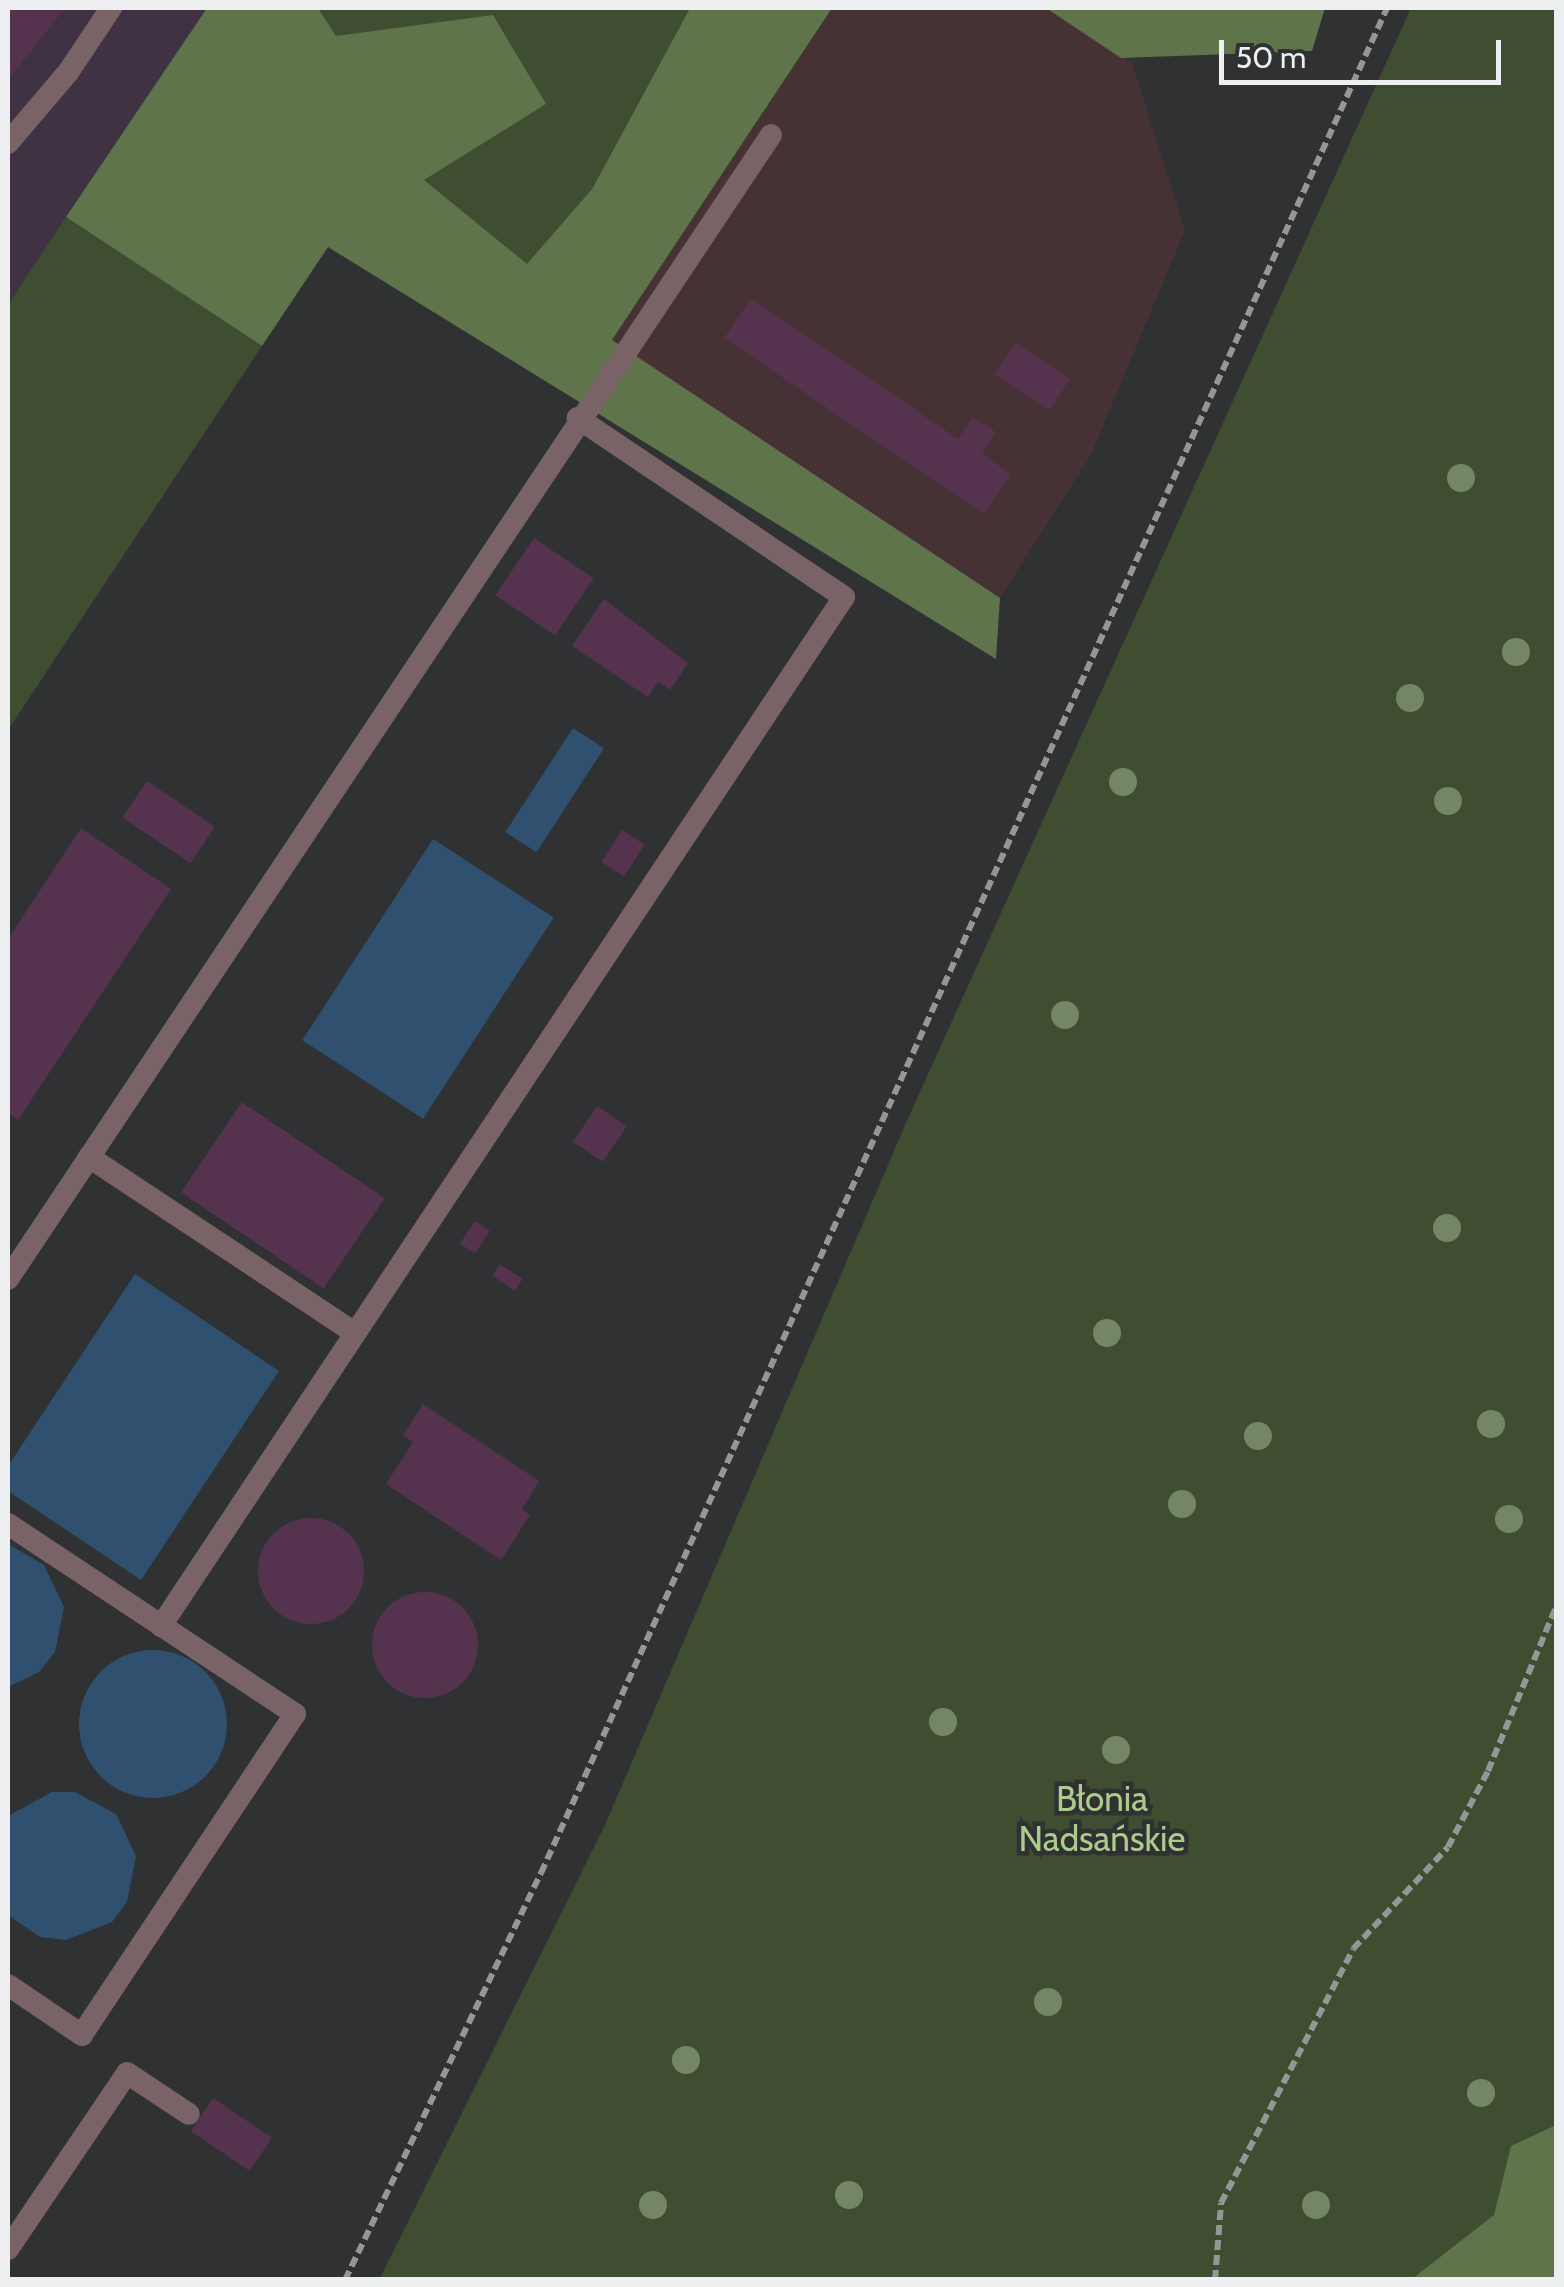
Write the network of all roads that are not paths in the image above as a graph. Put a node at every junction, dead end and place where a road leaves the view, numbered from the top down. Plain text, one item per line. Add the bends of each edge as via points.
1 (112, 8) edge
2 (771, 135) dead end
3 (8, 142) edge
4 (578, 418) junction
5 (89, 1157) junction
6 (8, 1280) edge
7 (355, 1333) junction
8 (8, 1524) edge
9 (161, 1626) junction
10 (8, 1985) edge
11 (188, 2114) dead end
12 (8, 2249) edge

1 - 3 lane
2 - 4 lane
4 - 5 lane
4 - 7 lane via 844,597
5 - 6 lane
5 - 7 lane
7 - 9 lane
8 - 9 lane
9 - 10 lane via 294,1714 82,2034
11 - 12 lane via 127,2073

